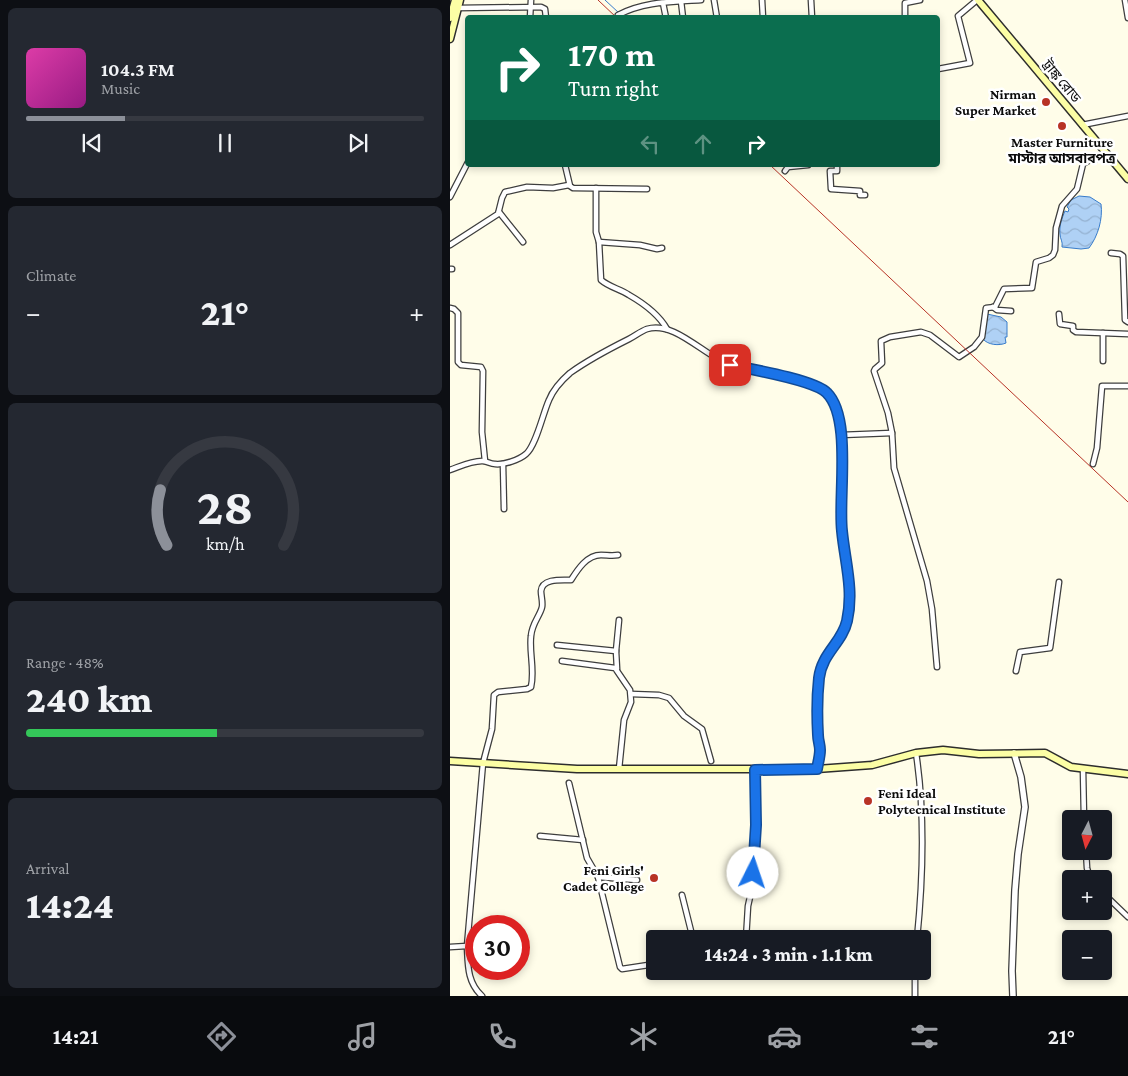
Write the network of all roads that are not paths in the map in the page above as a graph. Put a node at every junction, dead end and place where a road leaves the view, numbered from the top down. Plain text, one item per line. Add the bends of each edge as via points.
1 (455, 0) edge
2 (460, 0) edge
3 (531, 0) edge
4 (701, 0) edge
5 (714, 0) edge
6 (762, 0) edge
7 (811, 0) edge
8 (920, 0) edge
9 (978, 0) edge
10 (1126, 0) edge
11 (659, 1) edge
12 (682, 1) edge
13 (531, 6) junction
14 (458, 8) junction
15 (530, 15) edge
16 (545, 15) edge
17 (618, 15) dead end
18 (665, 15) edge
19 (683, 15) edge
20 (716, 15) edge
21 (763, 15) edge
22 (812, 15) edge
23 (905, 15) edge
24 (450, 18) edge
25 (1128, 18) edge
26 (450, 38) edge
27 (940, 70) edge
28 (1128, 116) edge
29 (1082, 125) junction
30 (1109, 157) junction
31 (465, 167) edge
32 (565, 167) edge
33 (788, 167) edge
34 (838, 167) edge
35 (785, 171) dead end
36 (1128, 179) edge
37 (569, 184) junction
38 (596, 188) junction
39 (647, 189) dead end
40 (865, 195) dead end
41 (450, 197) edge
42 (499, 212) junction
43 (523, 242) dead end
44 (599, 242) junction
45 (450, 245) edge
46 (662, 248) dead end
47 (1111, 253) dead end
48 (994, 307) junction
49 (450, 308) edge
50 (1011, 311) dead end
51 (1059, 314) dead end
52 (1128, 322) edge
53 (667, 329) junction
54 (1104, 333) junction
55 (1128, 334) edge
56 (1103, 361) dead end
57 (1128, 386) edge
58 (892, 433) junction
59 (841, 435) junction
60 (485, 461) junction
61 (503, 464) junction
62 (1094, 464) dead end
63 (450, 470) edge
64 (504, 509) dead end
65 (618, 555) dead end
66 (1059, 582) dead end
67 (619, 620) dead end
68 (557, 645) dead end
69 (616, 650) junction
70 (562, 661) dead end
71 (937, 667) dead end
72 (617, 668) junction
73 (1016, 671) dead end
74 (631, 694) junction
75 (916, 753) junction
76 (1014, 754) junction
77 (450, 761) edge
78 (711, 761) dead end
79 (483, 763) junction
80 (619, 769) junction
81 (817, 769) junction
82 (1083, 769) junction
83 (755, 770) junction
84 (1128, 774) edge
85 (569, 783) dead end
86 (1084, 810) edge
87 (540, 836) dead end
88 (583, 840) junction
89 (598, 877) junction
90 (637, 880) dead end
91 (682, 895) dead end
92 (1112, 902) edge
93 (470, 915) edge
94 (1128, 917) edge
95 (691, 930) edge
96 (747, 930) edge
97 (917, 930) edge
98 (465, 946) edge
99 (450, 948) edge
100 (646, 965) edge
101 (470, 980) edge
102 (915, 980) edge
103 (482, 996) edge
104 (915, 996) edge
105 (1013, 996) edge

1 - 24 main road
2 - 14 main road
3 - 13 street
4 - 12 street
5 - 20 street
6 - 21 street
7 - 22 street
8 - 23 street via 905,3
9 - 27 street via 958,16 970,63
9 - 29 main road, ট্রাঙ্ক রোড
10 - 25 street
11 - 12 street
11 - 17 street
11 - 18 street via 663,3
12 - 19 street
13 - 14 street
13 - 15 street
13 - 16 street via 544,8
14 - 26 main road
28 - 29 street
29 - 30 main road, ট্রাঙ্ক রোড
30 - 36 main road, ট্রাঙ্ক রোড
30 - 48 street via 1083,164 1077,189 1065,200 1060,212 1054,236 1055,250 1051,257 1036,262 1032,288 1004,289
31 - 41 street
32 - 37 street
33 - 35 street
34 - 40 street via 837,171 830,171 831,189 860,191 860,195
37 - 38 street via 573,188
37 - 42 street via 505,192
38 - 39 street
38 - 44 street
42 - 43 street
42 - 45 street
44 - 46 street
44 - 53 street via 602,282 630,294
47 - 52 street via 1122,256 1124,320
48 - 50 street
48 - 58 street via 986,308 980,341 961,356 921,332 881,341 882,364 874,371
49 - 60 street via 458,313 458,362 481,367 483,371
51 - 54 street via 1060,324 1073,326 1076,332
53 - 59 street via 730,365 812,384 828,393 836,410
53 - 61 street via 648,329 569,374 550,397 530,450
54 - 55 street
54 - 56 street
57 - 62 street via 1102,386
58 - 59 street
58 - 71 street via 894,468 927,581
59 - 81 street via 842,531 851,599 845,629 827,654 819,678 820,750
60 - 61 street
60 - 63 street via 471,462
61 - 64 street
65 - 79 street via 590,558 571,580 547,582 541,588 542,607 531,634 531,687 498,692 494,696 492,729
66 - 73 street via 1050,648 1020,652
67 - 69 street
68 - 69 street
69 - 72 street
70 - 72 street
72 - 74 street
74 - 78 street via 659,694 669,698 684,716 702,729
74 - 80 street via 624,720
75 - 76 main road via 943,750
75 - 81 main road via 872,765
75 - 97 street via 920,778 922,861
76 - 82 main road via 1045,753 1071,767
76 - 105 street via 1025,808 1015,890
77 - 79 main road
79 - 80 main road
79 - 93 street
80 - 83 main road
81 - 83 main road
82 - 84 main road
82 - 86 street
83 - 96 street via 755,843
85 - 88 street
87 - 88 street
88 - 89 street via 587,858
89 - 90 street
89 - 100 street via 620,967
91 - 95 street
92 - 94 street
98 - 99 street
101 - 103 street via 474,990
102 - 104 street

